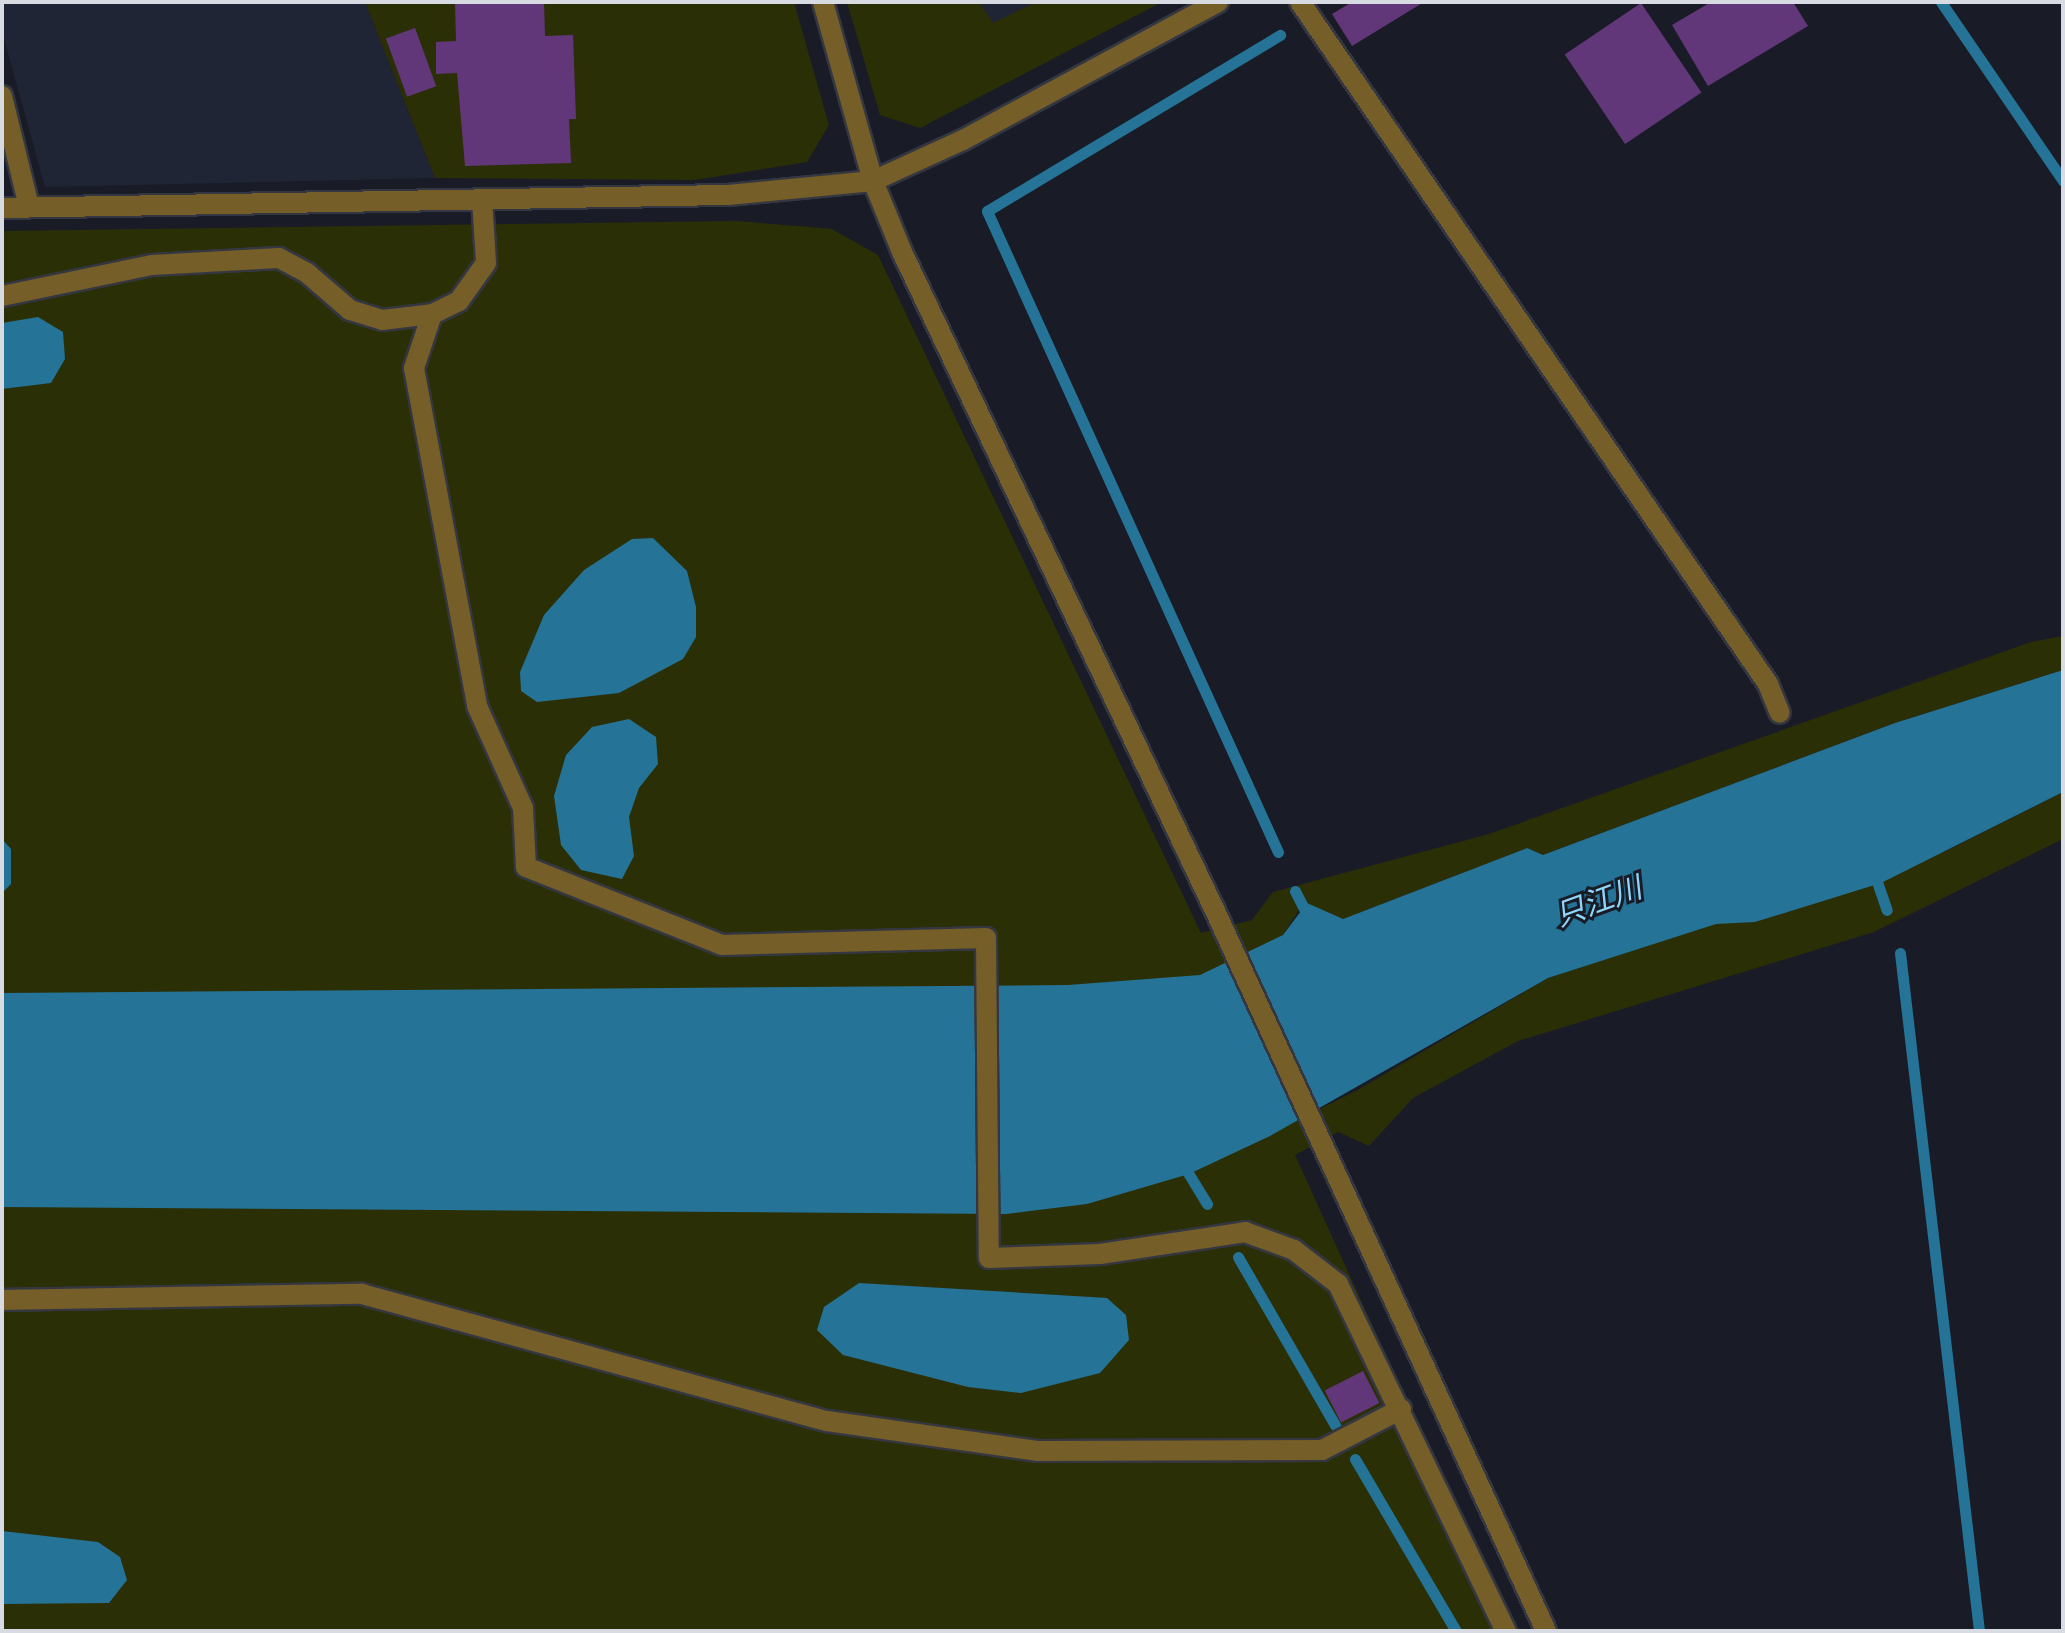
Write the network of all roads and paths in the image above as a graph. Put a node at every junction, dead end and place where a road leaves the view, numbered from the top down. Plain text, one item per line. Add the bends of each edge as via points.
1 (823, 2) edge
2 (1218, 2) edge
3 (1300, 2) edge
4 (2, 96) edge
5 (873, 181) junction
6 (482, 199) junction
7 (29, 207) junction
8 (2, 208) edge
9 (2, 296) edge
10 (432, 314) junction
11 (1780, 713) dead end
12 (2, 1300) edge
13 (1401, 1409) junction
14 (1506, 1631) edge
15 (1546, 1631) edge

1 - 5 street
2 - 5 street via 963,140
3 - 11 street via 1768,684
4 - 7 street
5 - 6 street via 728,195
5 - 15 street
6 - 7 street
6 - 10 street via 486,263 459,301
7 - 8 street
9 - 10 street via 152,265 279,258 307,273 350,310 382,320
10 - 13 street via 414,368 477,706 523,808 526,867 722,945 986,938 989,1258 1100,1254 1245,1232 1257,1236 1294,1250 1338,1284
12 - 13 street via 362,1294 827,1421 1037,1451 1322,1450
13 - 14 street

